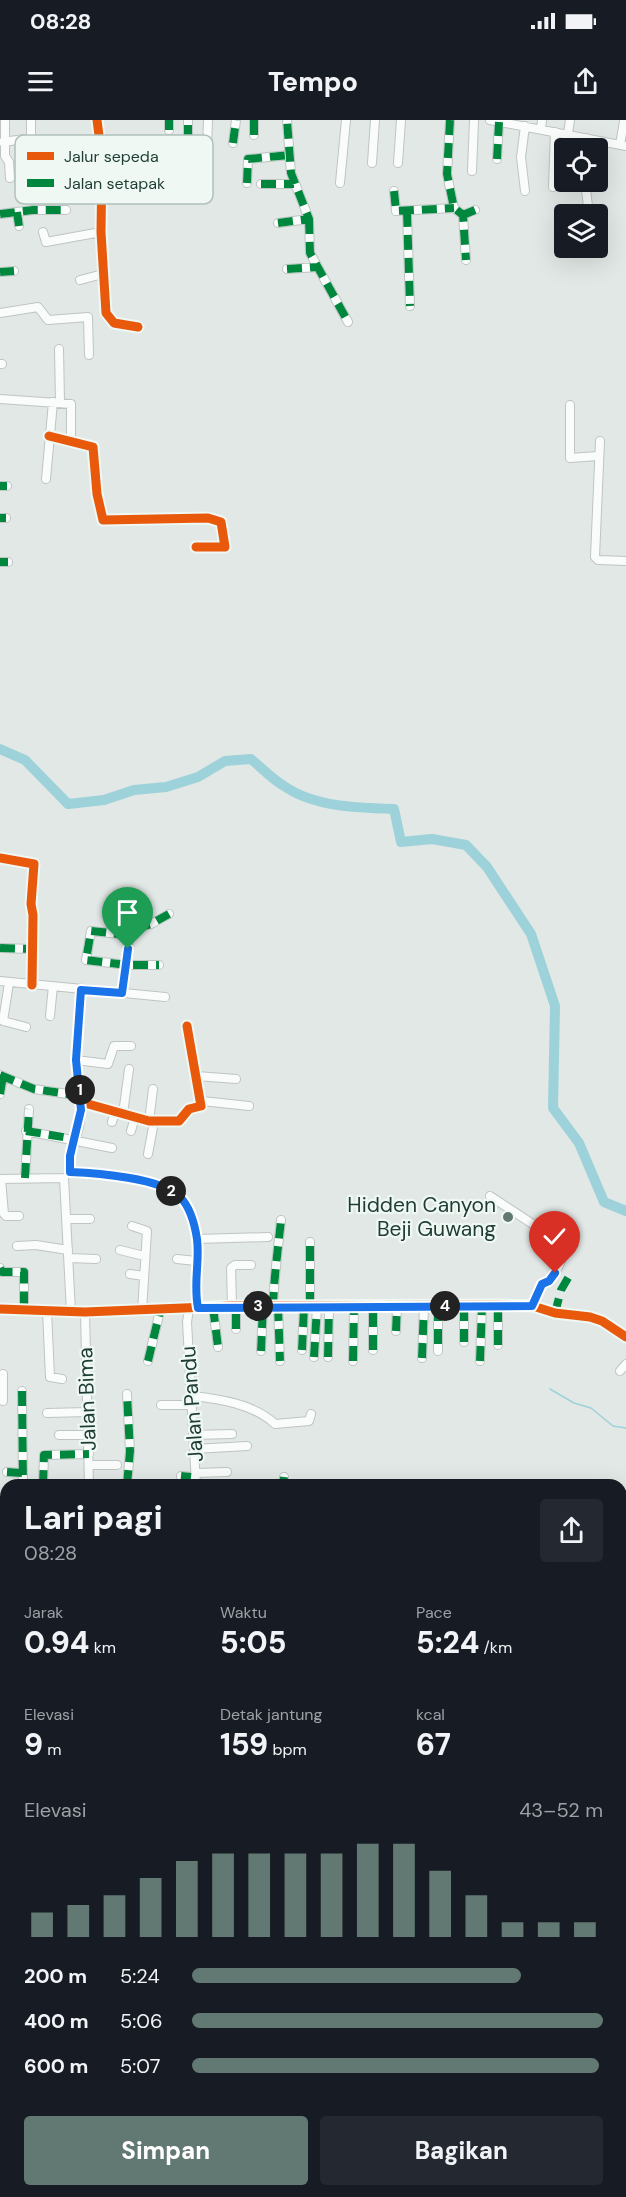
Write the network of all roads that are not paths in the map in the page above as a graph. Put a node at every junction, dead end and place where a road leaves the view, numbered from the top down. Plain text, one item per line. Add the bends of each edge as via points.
1 (5, 120) edge
2 (32, 120) edge
3 (97, 120) edge
4 (169, 120) edge
5 (208, 120) edge
6 (236, 120) edge
7 (254, 120) edge
8 (287, 120) edge
9 (346, 120) edge
10 (375, 120) edge
11 (401, 120) edge
12 (450, 120) edge
13 (474, 120) edge
14 (570, 120) edge
15 (495, 121) edge
16 (624, 121) edge
17 (542, 125) edge
18 (525, 126) junction
19 (169, 130) dead end
20 (555, 132) junction
21 (568, 134) junction
22 (31, 135) edge
23 (99, 135) edge
24 (207, 135) edge
25 (254, 135) dead end
26 (586, 138) edge
27 (2, 142) edge
28 (608, 142) edge
29 (234, 143) dead end
30 (623, 145) edge
31 (289, 155) junction
32 (497, 159) dead end
33 (398, 163) dead end
34 (372, 164) dead end
35 (472, 171) dead end
36 (10, 178) dead end
37 (248, 183) dead end
38 (340, 183) dead end
39 (261, 184) dead end
40 (294, 184) junction
41 (553, 187) dead end
42 (394, 191) dead end
43 (525, 191) dead end
44 (102, 204) edge
45 (454, 208) junction
46 (66, 210) dead end
47 (476, 210) dead end
48 (17, 212) junction
49 (407, 212) junction
50 (0, 214) edge
51 (463, 215) junction
52 (309, 219) junction
53 (278, 223) dead end
54 (19, 226) dead end
55 (43, 232) dead end
56 (101, 232) junction
57 (466, 260) dead end
58 (318, 267) junction
59 (287, 269) dead end
60 (14, 271) dead end
61 (0, 272) edge
62 (103, 274) junction
63 (80, 280) dead end
64 (410, 306) dead end
65 (0, 313) edge
66 (348, 322) dead end
67 (138, 327) dead end
68 (59, 349) dead end
69 (89, 355) dead end
70 (0, 399) edge
71 (56, 402) junction
72 (570, 405) dead end
73 (49, 436) junction
74 (71, 440) junction
75 (600, 441) dead end
76 (598, 456) junction
77 (46, 478) dead end
78 (196, 547) dead end
79 (626, 561) edge
80 (0, 858) edge
81 (126, 900) dead end
82 (169, 914) dead end
83 (129, 933) junction
84 (0, 948) edge
85 (33, 949) junction
86 (127, 965) junction
87 (159, 965) dead end
88 (4, 982) edge
89 (32, 985) junction
90 (53, 986) junction
91 (81, 990) junction
92 (122, 993) junction
93 (165, 997) dead end
94 (50, 1016) dead end
95 (187, 1026) dead end
96 (26, 1027) dead end
97 (131, 1046) dead end
98 (76, 1060) junction
99 (129, 1069) dead end
100 (1, 1075) edge
101 (198, 1076) junction
102 (236, 1079) dead end
103 (153, 1089) dead end
104 (0, 1094) edge
105 (81, 1099) junction
106 (202, 1101) junction
107 (249, 1106) dead end
108 (29, 1110) dead end
109 (119, 1113) junction
110 (135, 1117) junction
111 (151, 1121) junction
112 (112, 1122) dead end
113 (26, 1131) junction
114 (131, 1131) dead end
115 (75, 1139) junction
116 (112, 1148) dead end
117 (148, 1154) dead end
118 (67, 1175) junction
119 (25, 1178) junction
120 (0, 1179) edge
121 (490, 1196) dead end
122 (19, 1216) dead end
123 (66, 1219) junction
124 (90, 1219) dead end
125 (281, 1220) dead end
126 (132, 1226) dead end
127 (268, 1237) dead end
128 (197, 1239) junction
129 (310, 1242) dead end
130 (16, 1246) dead end
131 (120, 1250) dead end
132 (68, 1254) junction
133 (144, 1256) junction
134 (96, 1259) dead end
135 (177, 1259) dead end
136 (196, 1261) junction
137 (250, 1265) dead end
138 (0, 1268) edge
139 (130, 1274) dead end
140 (144, 1276) junction
141 (482, 1305) junction
142 (498, 1305) junction
143 (234, 1306) junction
144 (263, 1306) junction
145 (276, 1306) junction
146 (354, 1306) junction
147 (374, 1306) junction
148 (397, 1306) junction
149 (424, 1306) junction
150 (438, 1306) junction
151 (464, 1306) junction
152 (532, 1306) junction
153 (213, 1307) junction
154 (310, 1307) junction
155 (329, 1307) junction
156 (189, 1309) junction
157 (0, 1310) edge
158 (24, 1310) junction
159 (47, 1311) junction
160 (142, 1311) junction
161 (160, 1311) junction
162 (71, 1312) junction
163 (85, 1312) junction
164 (236, 1329) dead end
165 (396, 1331) dead end
166 (626, 1337) edge
167 (464, 1342) dead end
168 (498, 1345) dead end
169 (218, 1347) dead end
170 (302, 1350) dead end
171 (373, 1350) dead end
172 (261, 1351) dead end
173 (438, 1351) dead end
174 (314, 1357) dead end
175 (328, 1357) dead end
176 (422, 1358) dead end
177 (148, 1361) dead end
178 (280, 1361) dead end
179 (353, 1361) dead end
180 (480, 1361) dead end
181 (626, 1364) edge
182 (620, 1371) dead end
183 (3, 1374) dead end
184 (62, 1379) dead end
185 (2, 1386) edge
186 (22, 1391) dead end
187 (128, 1394) dead end
188 (192, 1400) junction
189 (3, 1401) dead end
190 (162, 1405) dead end
191 (88, 1412) junction
192 (47, 1413) dead end
193 (310, 1414) dead end
194 (232, 1434) dead end
195 (59, 1435) dead end
196 (88, 1435) junction
197 (193, 1435) junction
198 (247, 1446) dead end
199 (194, 1449) junction
200 (89, 1454) junction
201 (89, 1465) junction
202 (117, 1466) dead end
203 (7, 1472) dead end
204 (227, 1472) dead end
205 (23, 1473) junction
206 (181, 1476) dead end
207 (195, 1478) edge
208 (23, 1479) edge
209 (43, 1479) edge
210 (89, 1479) edge
211 (128, 1479) edge

1 - 27 street
2 - 22 street
3 - 23 street
4 - 19 street
5 - 24 street
6 - 29 street
7 - 25 street
8 - 31 street
9 - 38 street
10 - 34 street
11 - 33 street
12 - 45 street via 447,174
13 - 35 street
14 - 21 street
15 - 18 street
15 - 32 street
16 - 30 street
17 - 18 street
17 - 20 street
18 - 43 street via 521,157
20 - 21 street
20 - 41 street
21 - 26 street
27 - 36 street
28 - 30 street
31 - 37 street via 247,159
31 - 40 street
39 - 40 street
40 - 52 street
42 - 49 street via 395,210
44 - 56 street
45 - 49 street
45 - 51 street
46 - 48 street
47 - 51 street
48 - 50 street
48 - 54 street
49 - 64 street
51 - 57 street
52 - 53 street
52 - 58 street via 310,253
55 - 56 street via 46,242
56 - 62 street
58 - 59 street
58 - 66 street
60 - 61 street
62 - 63 street
62 - 67 street via 106,313 124,326
65 - 69 street via 38,307 48,320 88,317
68 - 71 street
70 - 71 street
71 - 73 street
71 - 74 street via 73,406
72 - 76 street via 570,458
73 - 74 street
73 - 77 street
74 - 78 street via 93,447 101,519 208,518 221,522 225,547
75 - 76 street
76 - 79 street via 595,557
80 - 85 street via 34,864 30,904
81 - 83 street
82 - 83 street
83 - 86 street
83 - 86 street via 91,932 86,957
84 - 85 street
85 - 89 street
86 - 87 street
86 - 92 street
88 - 89 street
88 - 96 street via 3,1021
89 - 90 street
90 - 91 street
90 - 94 street
91 - 92 street
91 - 98 street
92 - 93 street
95 - 101 street
97 - 98 street via 114,1046 108,1064
98 - 105 street
99 - 109 street
100 - 104 street
100 - 105 street via 34,1089
101 - 102 street
101 - 106 street
103 - 111 street
105 - 109 street
105 - 115 street
106 - 107 street
106 - 111 street via 201,1106 189,1109 181,1121
108 - 113 street
109 - 110 street
109 - 112 street
110 - 111 street
110 - 114 street
111 - 117 street
113 - 115 street
113 - 119 street
115 - 116 street
115 - 118 street
118 - 119 street
118 - 123 street
118 - 128 street via 111,1176 170,1190 188,1208
119 - 120 street
120 - 122 street via 5,1215
121 - 152 street via 566,1246 555,1273 542,1284
123 - 124 street
123 - 132 street
125 - 145 street via 274,1270
126 - 133 street via 146,1230
127 - 128 street
128 - 136 street
129 - 154 street
130 - 132 street via 36,1245
131 - 133 street
132 - 134 street
132 - 162 street
133 - 140 street
135 - 136 street
136 - 156 street
137 - 143 street via 231,1268
138 - 158 street via 2,1272 23,1271
139 - 140 street
140 - 160 street
141 - 142 street
141 - 151 street
141 - 180 street
142 - 152 street
142 - 168 street
143 - 144 street
143 - 153 street
143 - 164 street
144 - 145 street
144 - 172 street
145 - 154 street
145 - 178 street
146 - 147 street
146 - 155 street
146 - 179 street
147 - 148 street
147 - 171 street
148 - 149 street
148 - 165 street
149 - 150 street
149 - 176 street
150 - 151 street
150 - 173 street
151 - 167 street
152 - 166 street via 590,1317
153 - 156 street
153 - 169 street
154 - 155 street
154 - 170 street
154 - 174 street
155 - 175 street
156 - 161 street
156 - 188 street, Jalan Pandu
157 - 158 street
158 - 159 street
159 - 162 street
159 - 184 street via 50,1377
160 - 161 street
160 - 163 street
161 - 177 street
162 - 163 street
163 - 191 street, Jalan Bima
181 - 182 street
183 - 185 street
185 - 189 street
186 - 205 street
187 - 211 street
188 - 190 street
188 - 193 street via 222,1399 268,1416 275,1424 309,1421
188 - 197 street, Jalan Pandu
191 - 192 street
191 - 196 street, Jalan Bima
194 - 197 street
195 - 196 street
196 - 200 street, Jalan Bima
197 - 199 street, Jalan Pandu
198 - 199 street
199 - 207 street, Jalan Pandu
200 - 201 street, Jalan Bima
200 - 209 street via 43,1456
201 - 202 street
201 - 210 street, Jalan Bima
203 - 205 street
204 - 207 street
205 - 208 street
206 - 207 street

